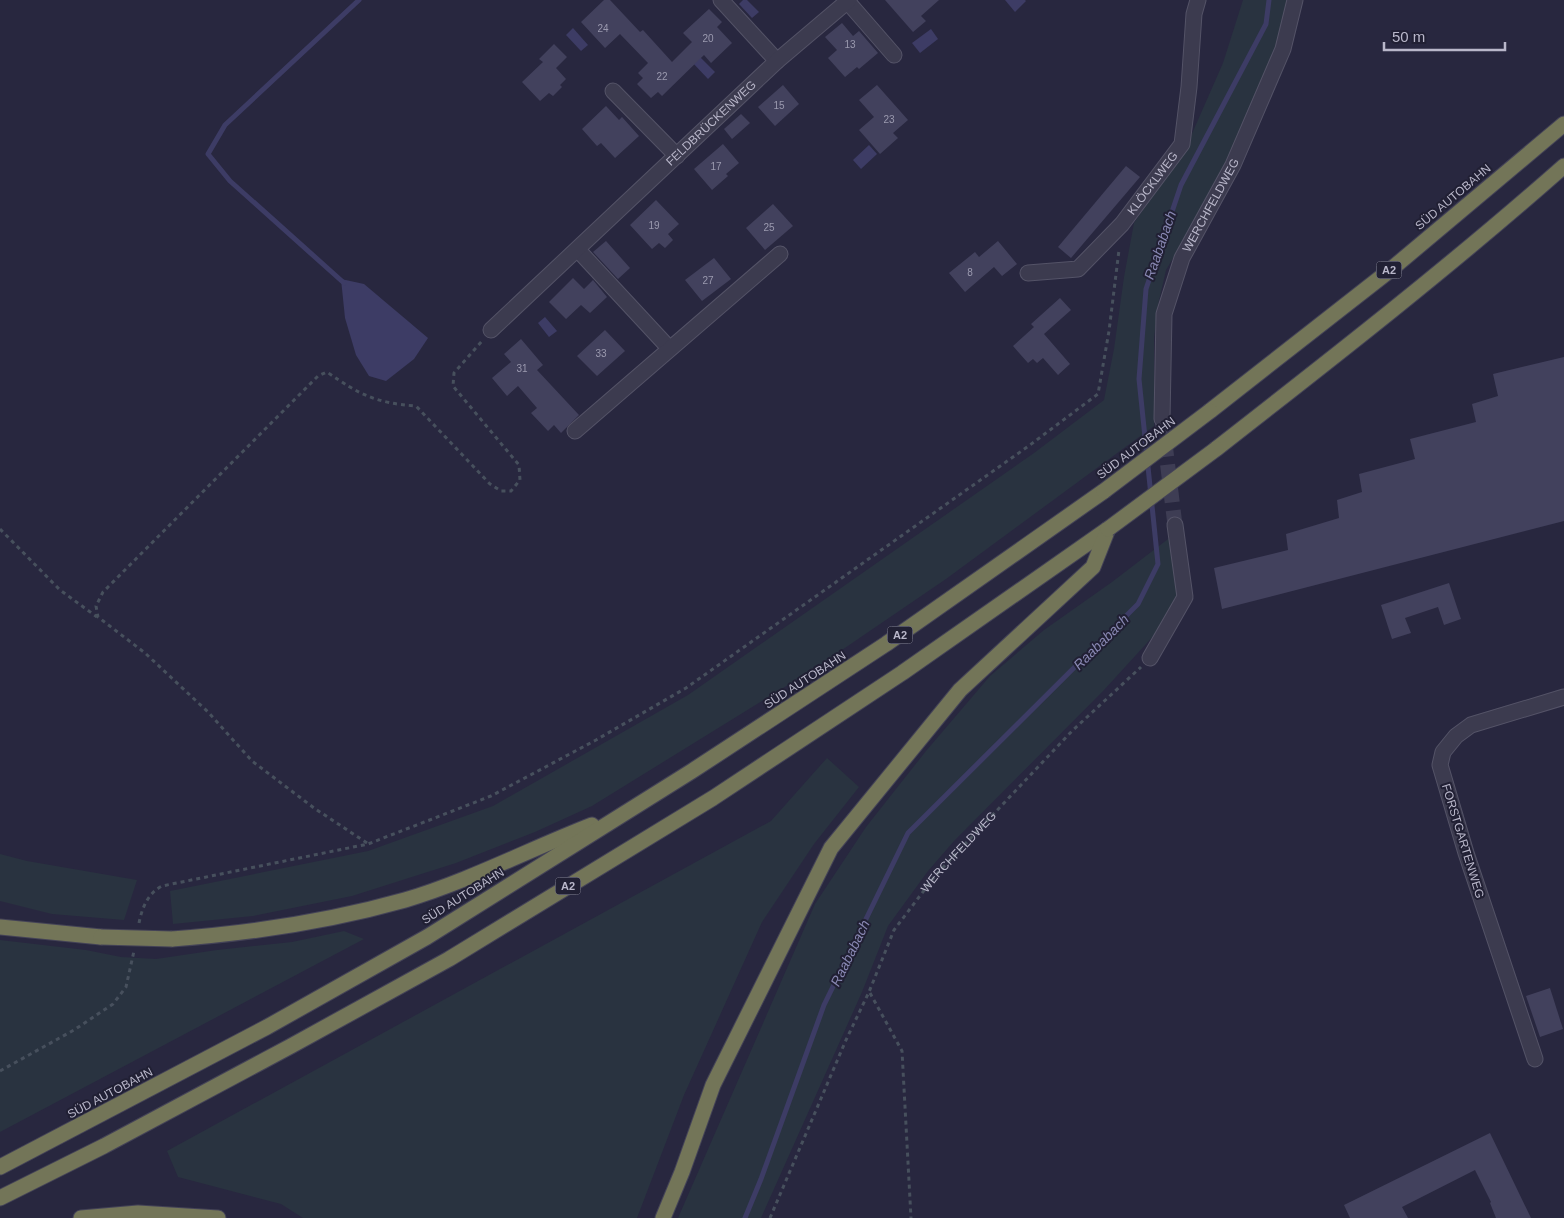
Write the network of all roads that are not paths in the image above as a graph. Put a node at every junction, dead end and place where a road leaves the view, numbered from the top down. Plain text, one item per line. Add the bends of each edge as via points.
1 (721, 0) edge
2 (1198, 0) edge
3 (1295, 0) edge
4 (848, 1) edge
5 (894, 55) dead end
6 (778, 62) junction
7 (612, 91) dead end
8 (1564, 124) edge
9 (677, 156) junction
10 (1564, 166) edge
11 (578, 250) junction
12 (780, 254) dead end
13 (1028, 273) dead end
14 (491, 330) road end
15 (669, 348) junction
16 (1162, 419) tunnel mouth
17 (575, 431) dead end
18 (1175, 525) tunnel mouth
19 (1108, 529) junction
20 (1150, 658) road end
21 (1564, 697) edge
22 (626, 812) junction
23 (0, 918) edge
24 (0, 927) edge
25 (42, 930) junction
26 (1535, 1059) dead end
27 (0, 1167) edge
28 (0, 1198) edge
29 (81, 1218) edge
30 (218, 1218) edge
31 (663, 1218) edge

1 - 6 street
2 - 13 street, KLÖCKLWEG via 1182,144 1122,224 1078,269
3 - 16 street, WERCHFELDWEG via 1279,58 1233,165 1182,258 1164,314
4 - 5 street
4 - 6 street, FELDBRÜCKENWEG
6 - 9 street, FELDBRÜCKENWEG
7 - 9 street
8 - 22 highway, SÜD AUTOBAHN / A2, bridge via 1388,270 1104,491 886,644
9 - 11 street, FELDBRÜCKENWEG
10 - 19 highway, A2, bridge via 1368,331
11 - 14 street, FELDBRÜCKENWEG
11 - 15 street
12 - 15 street
15 - 17 street
18 - 20 street via 1185,596
19 - 28 highway, A2 via 902,673 713,798 458,954 291,1046
19 - 31 highway via 1093,567 960,690 831,848 713,1085
21 - 26 street, FORSTGARTENWEG via 1470,725 1443,752 1440,765
22 - 25 highway, bridge via 406,899 279,929 172,939 102,937
22 - 27 highway, SÜD AUTOBAHN / A2 via 427,937 267,1027
23 - 25 highway
24 - 25 highway
29 - 30 highway via 138,1213

